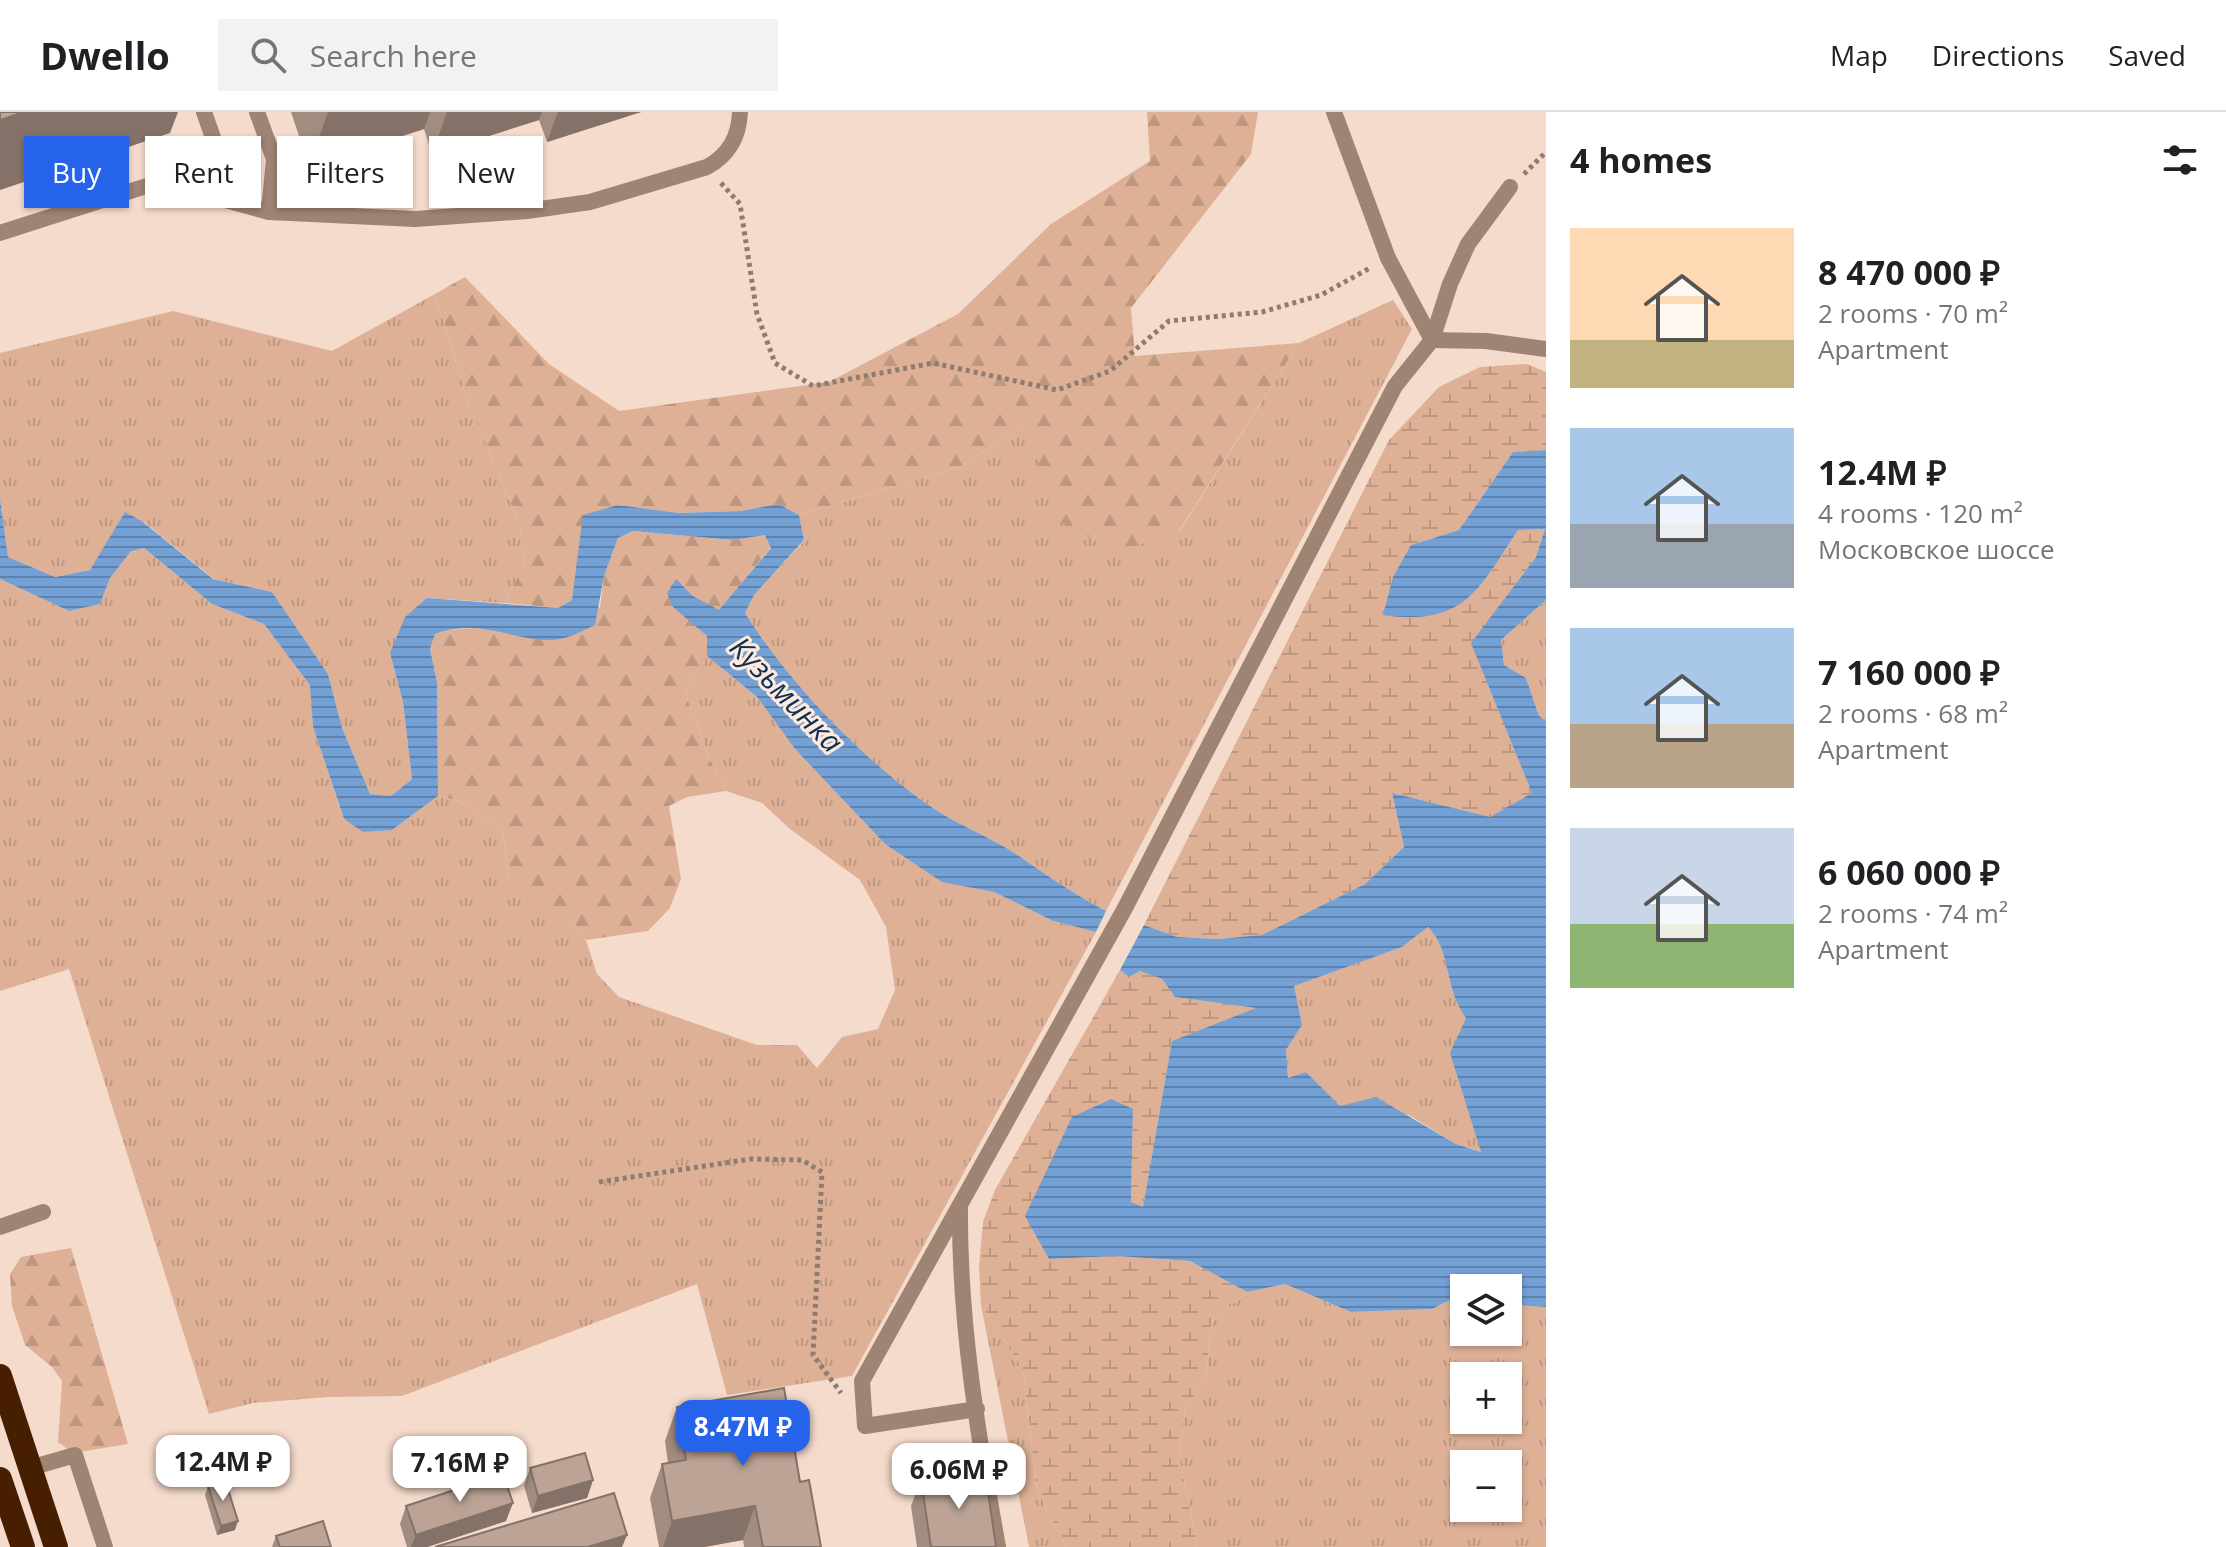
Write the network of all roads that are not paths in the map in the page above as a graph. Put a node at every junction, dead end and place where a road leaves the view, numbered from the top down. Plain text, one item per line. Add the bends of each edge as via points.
1 (204, 112) edge
2 (257, 112) edge
3 (740, 112) edge
4 (1334, 112) edge
5 (212, 136) edge
6 (145, 186) edge
7 (1510, 187) dead end
8 (254, 208) edge
9 (269, 212) junction
10 (0, 233) edge
11 (1432, 340) junction
12 (1546, 349) edge
13 (960, 1207) junction
14 (43, 1212) dead end
15 (0, 1227) edge
16 (0, 1376) edge
17 (977, 1409) junction
18 (30, 1468) junction
19 (0, 1479) edge
20 (23, 1547) edge
21 (56, 1547) edge
22 (105, 1547) edge
23 (998, 1547) edge

1 - 5 lane
2 - 9 lane via 274,159
3 - 9 lane via 724,158 590,202 415,219
4 - 11 lane via 1388,258
6 - 10 lane
7 - 11 lane via 1468,244
8 - 9 lane
11 - 12 lane
11 - 13 lane via 1395,386 1125,908
13 - 17 lane via 960,1272
13 - 17 lane via 862,1381 865,1426
14 - 15 lane
16 - 18 highway
17 - 23 lane
18 - 21 highway
18 - 22 lane via 75,1455
19 - 20 highway

